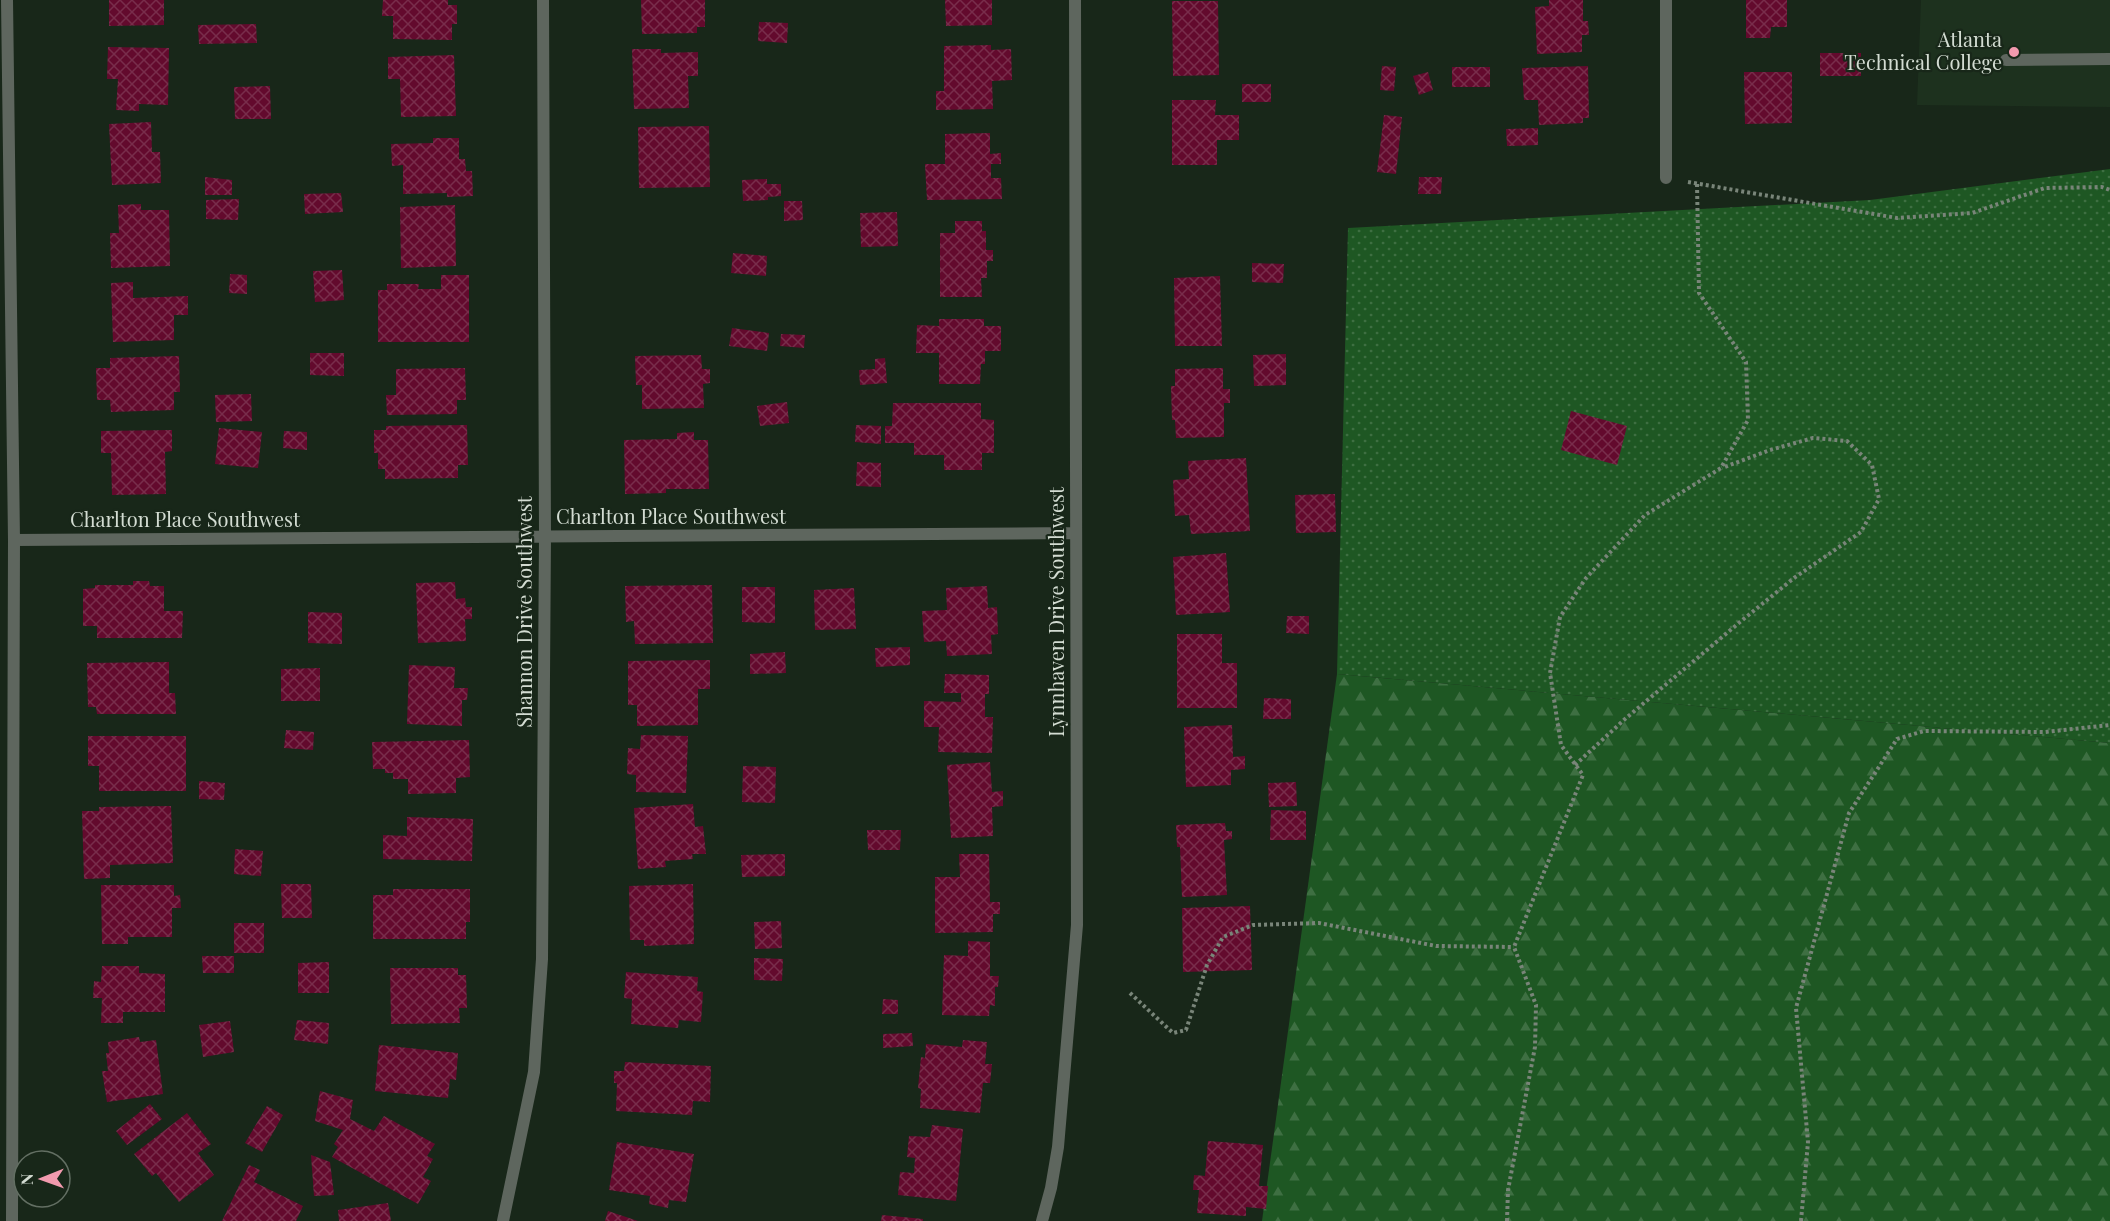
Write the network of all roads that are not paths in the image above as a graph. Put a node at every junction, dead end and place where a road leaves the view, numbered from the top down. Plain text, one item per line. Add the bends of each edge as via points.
1 (7, 0) edge
2 (543, 0) edge
3 (1075, 0) edge
4 (1666, 0) edge
5 (2110, 59) edge
6 (2006, 60) dead end
7 (1666, 178) dead end
8 (1076, 533) junction
9 (545, 537) junction
10 (14, 540) junction
11 (15, 1220) edge
12 (503, 1221) edge
13 (1042, 1221) edge

1 - 10 street
2 - 9 street, Shannon Drive Southwest
3 - 8 street, Lynnhaven Drive Southwest
4 - 7 street
5 - 6 street
8 - 9 street, Charlton Place Southwest
8 - 13 street, Lynnhaven Drive Southwest via 1077,925 1058,1147
9 - 10 street, Charlton Place Southwest
9 - 12 street, Shannon Drive Southwest via 542,959 534,1072
10 - 11 street

